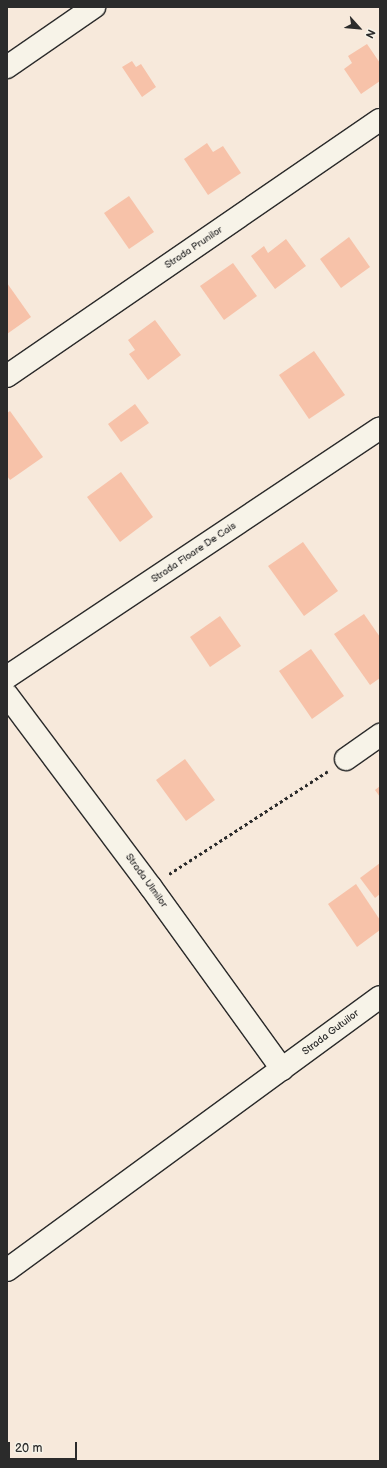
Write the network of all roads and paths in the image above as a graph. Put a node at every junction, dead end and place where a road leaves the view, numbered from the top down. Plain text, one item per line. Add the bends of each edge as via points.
1 (94, 7) edge
2 (7, 67) edge
3 (380, 120) edge
4 (7, 376) edge
5 (380, 428) edge
6 (7, 677) edge
7 (7, 695) edge
8 (380, 736) edge
9 (346, 759) joint
10 (150, 886) junction
11 (380, 997) edge
12 (282, 1069) junction
13 (7, 1270) edge

1 - 2 street
3 - 4 street, Strada Prunilor
5 - 6 street, Strada Floare De Cais
7 - 10 street, Strada Ulmilor
8 - 9 street
9 - 10 path
10 - 12 street, Strada Ulmilor
11 - 12 street, Strada Gutuilor
12 - 13 street, Strada Gutuilor

